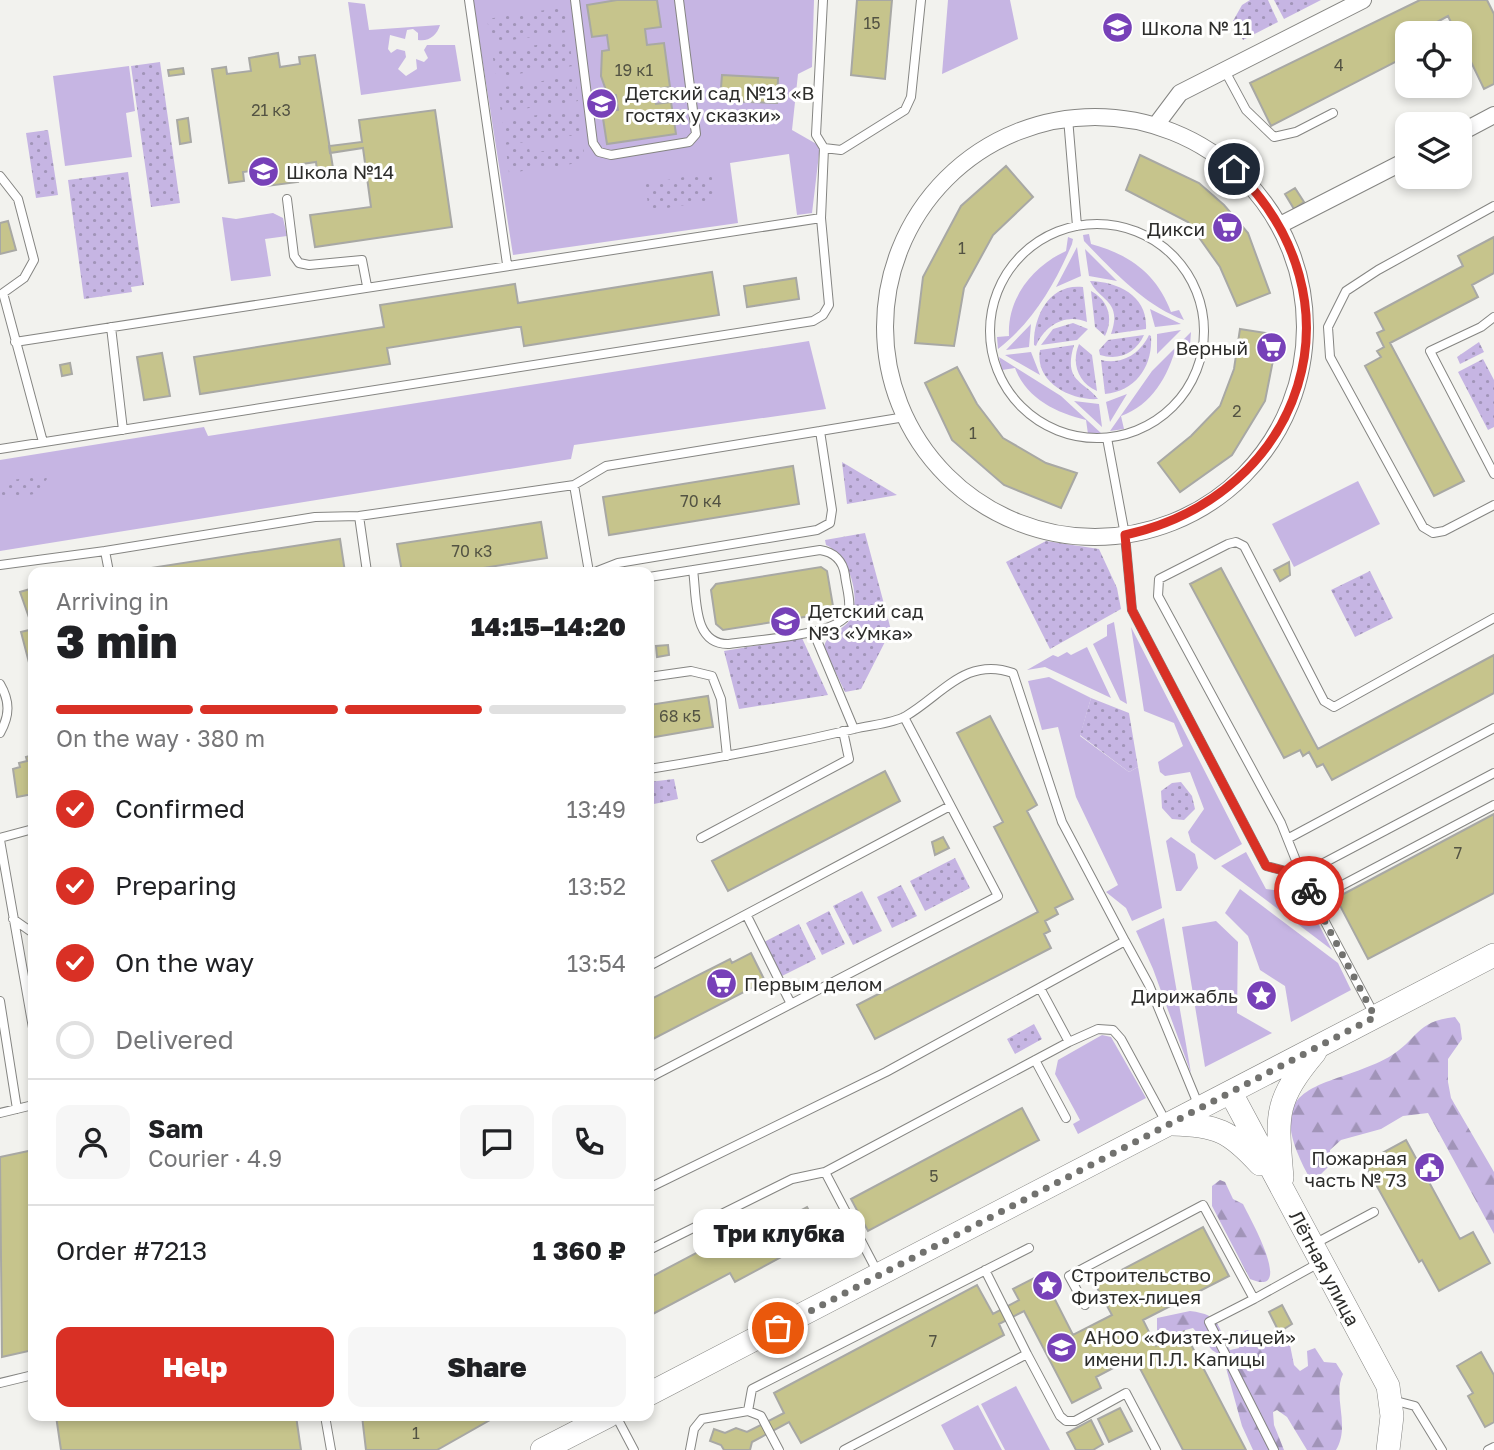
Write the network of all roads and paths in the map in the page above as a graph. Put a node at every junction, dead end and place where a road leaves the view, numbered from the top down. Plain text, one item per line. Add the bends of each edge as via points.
1 (469, 0) edge
2 (575, 0) edge
3 (679, 0) edge
4 (823, 0) edge
5 (922, 0) edge
6 (1363, 0) edge
7 (1226, 71) junction
8 (1334, 113) dead end
9 (1494, 115) edge
10 (1068, 118) junction
11 (1156, 125) junction
12 (1472, 127) edge
13 (824, 148) junction
14 (1395, 166) edge
15 (0, 178) edge
16 (287, 198) dead end
17 (1494, 206) edge
18 (821, 218) junction
19 (1280, 225) junction
20 (1077, 226) junction
21 (507, 264) junction
22 (367, 286) junction
23 (1494, 317) edge
24 (111, 327) junction
25 (15, 342) junction
26 (905, 417) junction
27 (123, 430) junction
28 (820, 431) junction
29 (1107, 438) junction
30 (43, 442) junction
31 (0, 449) edge
32 (1494, 474) edge
33 (573, 485) junction
34 (1494, 505) edge
35 (359, 516) junction
36 (1125, 535) junction
37 (105, 551) junction
38 (0, 565) edge
39 (108, 567) edge
40 (366, 567) edge
41 (588, 567) edge
42 (624, 567) edge
43 (693, 570) junction
44 (654, 577) edge
45 (1494, 618) edge
46 (813, 631) junction
47 (654, 676) edge
48 (0, 684) edge
49 (904, 717) junction
50 (1494, 728) edge
51 (854, 729) junction
52 (843, 732) junction
53 (0, 733) edge
54 (727, 756) junction
55 (654, 768) edge
56 (1494, 773) edge
57 (1494, 805) edge
58 (950, 806) junction
59 (28, 831) edge
60 (701, 838) dead end
61 (1289, 838) junction
62 (0, 839) edge
63 (1301, 875) junction
64 (1314, 900) junction
65 (747, 916) junction
66 (13, 919) junction
67 (28, 930) edge
68 (1125, 941) junction
69 (1494, 955) edge
70 (654, 963) edge
71 (1040, 988) junction
72 (28, 993) edge
73 (0, 1001) edge
74 (791, 1004) junction
75 (1375, 1017) junction
76 (3, 1042) edge
77 (1069, 1042) junction
78 (1321, 1045) junction
79 (1035, 1060) junction
80 (654, 1075) edge
81 (1231, 1093) junction
82 (28, 1106) edge
83 (1200, 1108) junction
84 (17, 1109) junction
85 (0, 1113) edge
86 (1066, 1118) dead end
87 (1168, 1125) junction
88 (825, 1172) junction
89 (654, 1186) edge
90 (1282, 1188) junction
91 (1374, 1212) dead end
92 (654, 1248) edge
93 (1029, 1248) dead end
94 (1317, 1253) junction
95 (985, 1270) junction
96 (879, 1275) junction
97 (1254, 1299) junction
98 (1085, 1306) dead end
99 (1027, 1354) junction
100 (28, 1377) edge
101 (0, 1383) edge
102 (654, 1391) edge
103 (1392, 1400) junction
104 (748, 1411) junction
105 (326, 1421) edge
106 (592, 1421) edge
107 (619, 1421) edge
108 (1494, 1447) edge
109 (331, 1450) edge
110 (541, 1450) edge
111 (634, 1450) edge
112 (690, 1450) edge
113 (779, 1450) edge
114 (844, 1450) edge
115 (1156, 1450) edge
116 (1274, 1450) edge
117 (1388, 1450) edge
118 (1443, 1450) edge
119 (1488, 1450) edge

1 - 21 lane
2 - 3 lane via 593,143 599,152 611,155 689,142 696,134
4 - 13 lane via 816,135
5 - 13 lane via 911,97 905,110 841,150
6 - 7 street
7 - 8 lane via 1246,110 1275,137
7 - 11 street via 1180,93
9 - 12 street
10 - 11 street via 1112,117
10 - 20 lane
10 - 26 street via 1024,129 984,148 949,175 920,209 900,248 888,291 888,366
11 - 19 street via 1197,142 1225,161 1250,184
13 - 18 lane
14 - 19 street
15 - 25 lane via 18,199 34,260 24,278 3,293
16 - 22 lane via 294,256 299,263 362,260
17 - 34 lane via 1346,291 1328,327 1330,357 1423,527 1433,533 1444,531
18 - 21 lane
18 - 27 lane via 829,305 813,321
19 - 36 street via 1296,262 1304,310 1304,351 1294,396 1261,456 1229,489 1168,524
20 - 29 lane via 1043,239 1007,273 994,303 992,353 1015,400 1041,422 1073,436
20 - 29 lane via 1124,228 1168,250 1196,289 1204,324 1203,354 1181,398 1140,429
21 - 22 lane
22 - 24 lane
23 - 32 lane via 1430,351
24 - 25 lane
24 - 27 lane
25 - 30 lane
26 - 28 lane
26 - 36 street via 934,462 959,487 1008,518 1053,533
27 - 30 lane
28 - 33 lane via 606,466
28 - 42 lane via 831,491 830,523 817,530
29 - 36 lane
30 - 31 lane
33 - 35 lane
33 - 41 lane
35 - 37 lane via 315,517
35 - 40 lane
36 - 63 lane via 1132,610 1266,866
37 - 38 lane
37 - 39 lane
43 - 44 lane
43 - 46 lane via 701,629 716,643
43 - 46 lane via 820,550 831,553 844,568 849,608 839,625
45 - 61 lane via 1334,707 1324,701 1244,546 1228,544 1159,579 1158,596
46 - 51 lane
47 - 54 lane via 691,671 712,676 721,699
48 - 53 lane via 9,712
49 - 51 lane
49 - 58 lane
49 - 68 lane via 972,671 996,667 1013,673 1062,822
50 - 61 lane
51 - 52 lane
52 - 54 lane
52 - 60 lane via 849,759
54 - 55 lane
56 - 63 lane
57 - 64 lane via 1346,888
58 - 65 lane
58 - 74 lane via 998,896
59 - 62 lane
61 - 63 lane
62 - 66 lane
63 - 64 lane
64 - 75 lane
65 - 70 lane
65 - 74 lane
66 - 67 lane
66 - 72 lane
68 - 71 lane
68 - 83 lane via 1149,985
69 - 75 main road
71 - 77 lane
71 - 89 lane via 886,1072
73 - 76 lane
74 - 80 lane
75 - 78 main road
76 - 84 lane
77 - 79 lane
77 - 87 lane via 1098,1029 1113,1030
78 - 81 main road
78 - 90 main road via 1281,1100
79 - 86 lane
79 - 88 lane
81 - 83 main road
81 - 90 main road, Лётная улица
82 - 84 lane
83 - 87 main road
84 - 85 lane
87 - 90 main road via 1207,1126 1230,1134
87 - 96 main road
88 - 92 lane via 792,1179
88 - 96 lane
90 - 94 main road, Лётная улица
91 - 94 lane
93 - 95 lane
94 - 97 lane
94 - 103 main road, Лётная улица
95 - 99 lane
95 - 104 lane via 752,1389
96 - 102 main road
97 - 98 lane via 1203,1205 1069,1276
97 - 116 lane via 1209,1322
99 - 114 lane
99 - 115 lane via 1066,1421 1126,1393
100 - 101 lane
103 - 117 main road
103 - 118 lane via 1415,1406
104 - 112 lane via 702,1419 694,1429
104 - 113 lane via 761,1416
105 - 109 lane
106 - 110 main road
107 - 111 lane
108 - 119 lane

